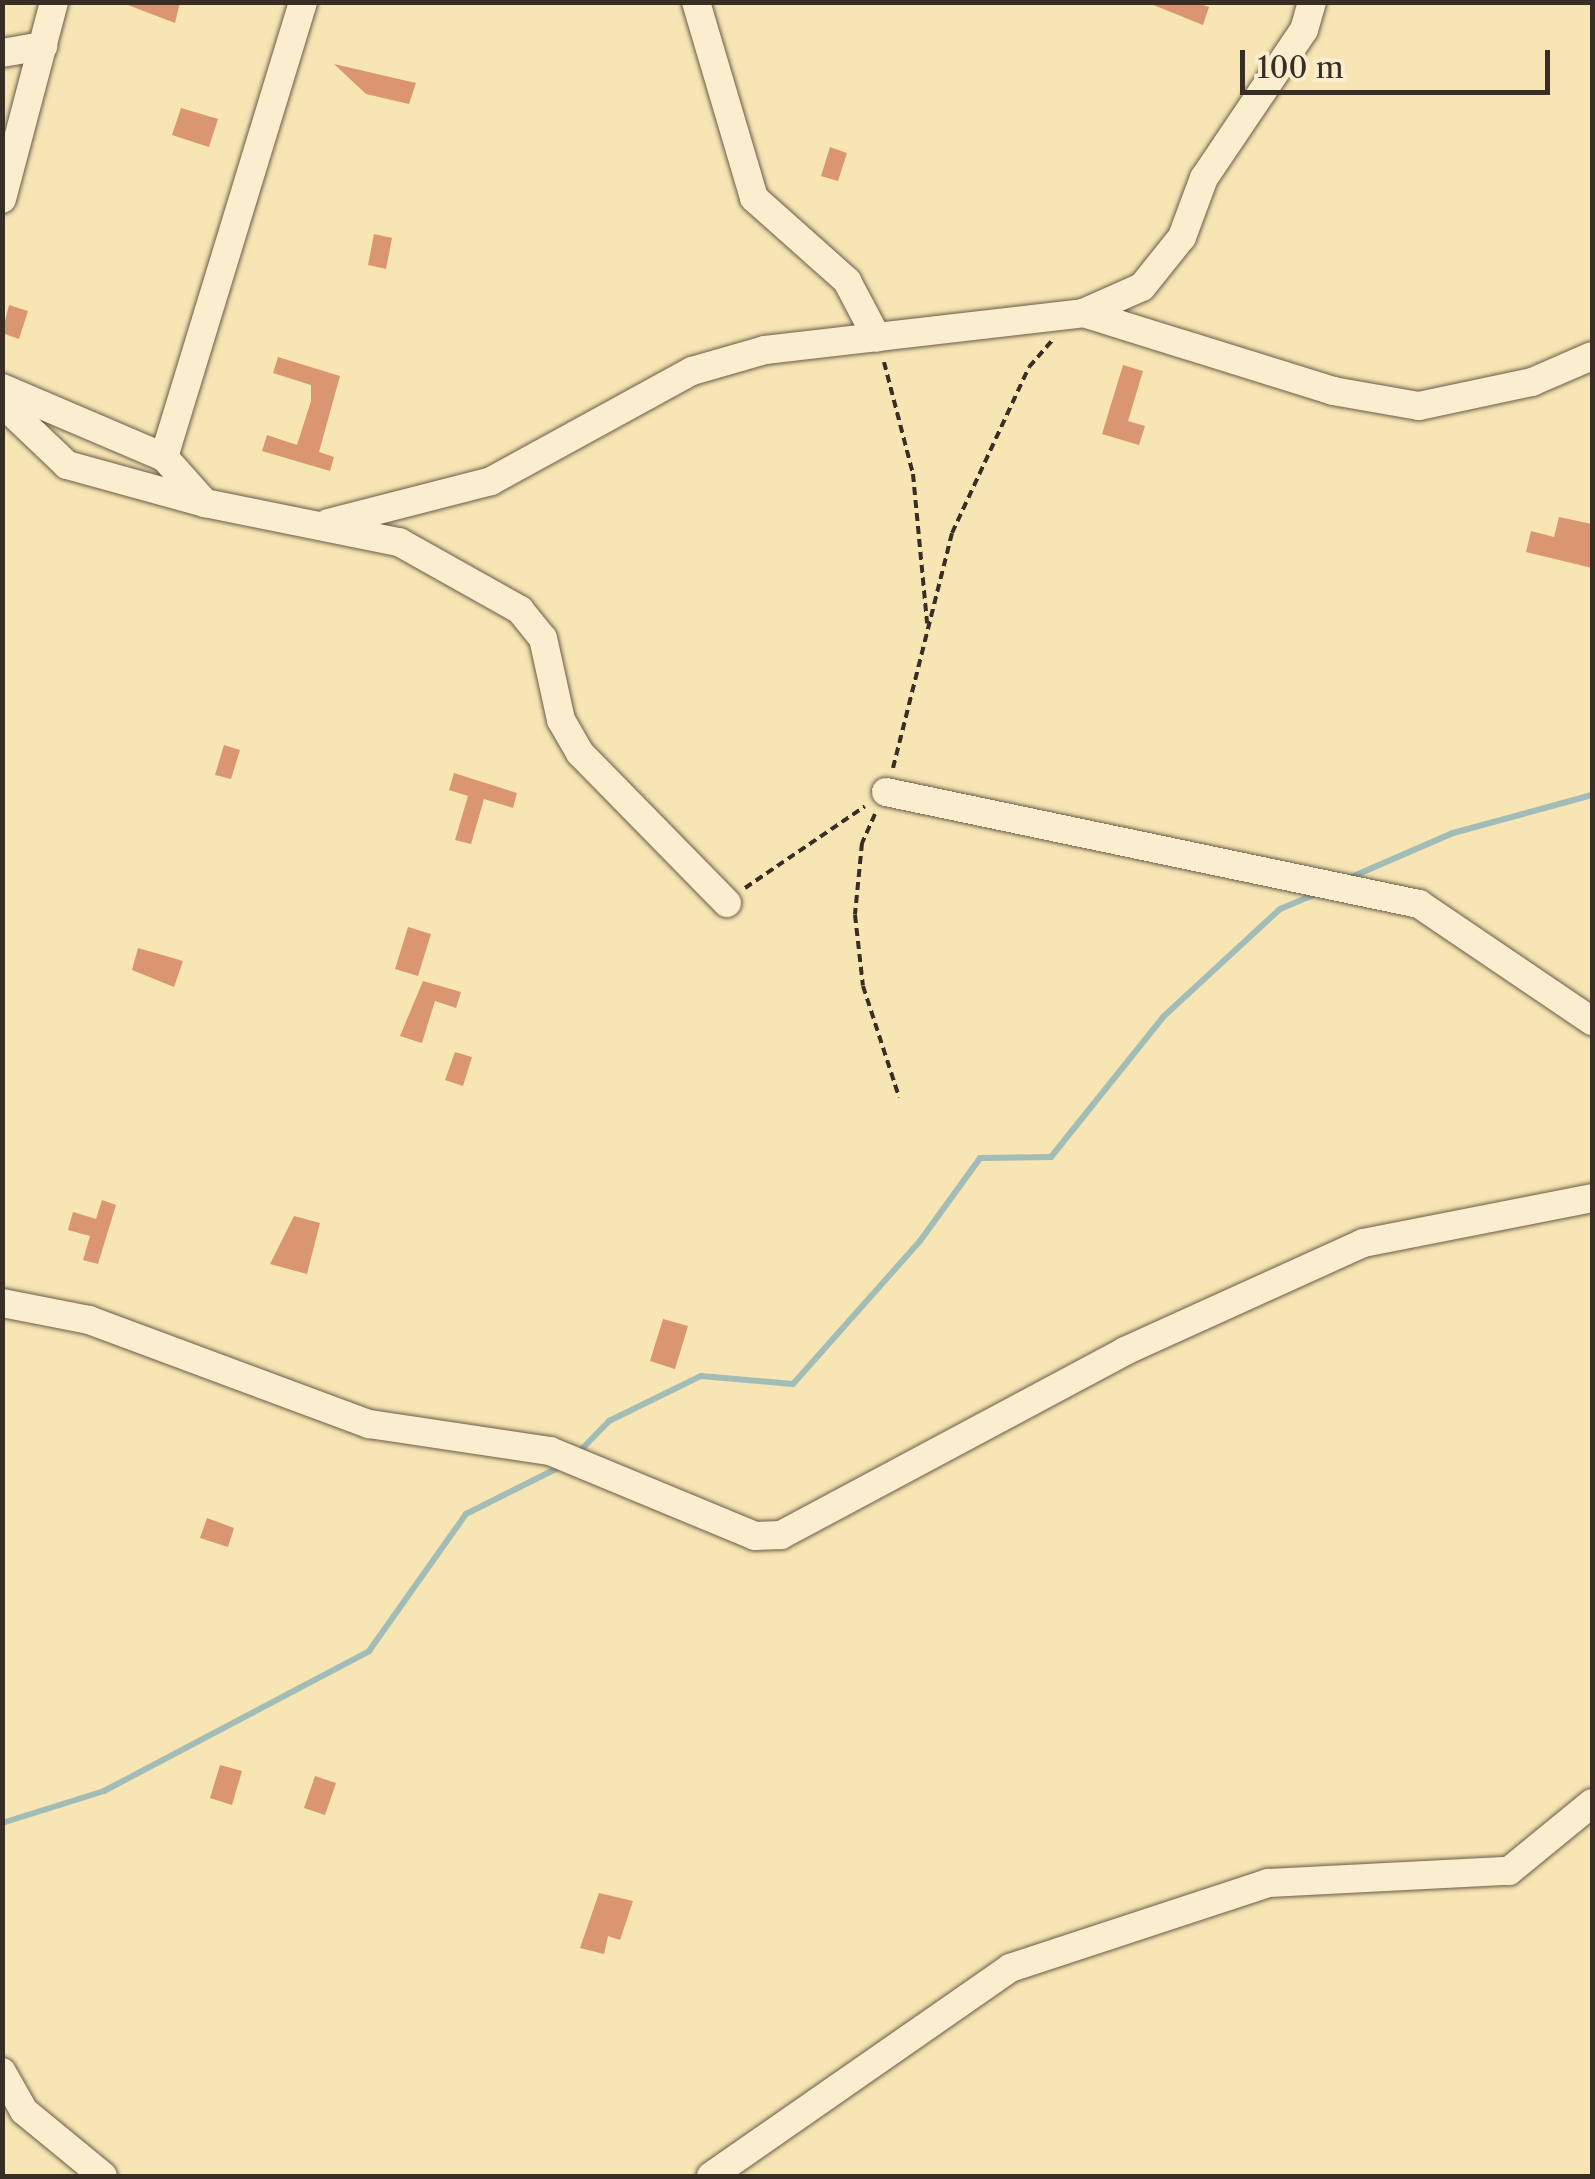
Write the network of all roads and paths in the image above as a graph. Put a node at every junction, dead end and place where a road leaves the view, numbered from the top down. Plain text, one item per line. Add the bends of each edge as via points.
1 (54, 2) edge
2 (303, 2) edge
3 (696, 2) edge
4 (1312, 2) edge
5 (43, 46) junction
6 (2, 54) edge
7 (2, 199) edge
8 (1077, 316) junction
9 (877, 338) junction
10 (1592, 356) edge
11 (2, 388) edge
12 (2, 403) edge
13 (164, 456) junction
14 (206, 504) junction
15 (328, 523) junction
16 (928, 628) junction
17 (886, 792) junction
18 (727, 903) joint
19 (1592, 1021) edge
20 (899, 1097) dead end
21 (1592, 1198) edge
22 (2, 1302) edge
23 (1592, 1803) edge
24 (2, 2072) edge
25 (103, 2176) edge
26 (711, 2176) edge

1 - 5 street
2 - 13 street
3 - 9 street via 754,198 846,281
4 - 8 street via 1304,30 1204,178 1182,237 1142,287
5 - 6 street
5 - 7 street
8 - 9 street
8 - 10 street via 1334,391 1418,406 1532,382
8 - 16 path via 1029,367 993,442 952,533
9 - 15 street via 765,350 692,371 491,481
9 - 16 path via 913,474
11 - 13 street
12 - 14 street via 67,465
13 - 14 street
14 - 15 street
15 - 18 street via 399,542 520,610 542,638 561,720 580,753
16 - 17 path
17 - 18 path
17 - 19 street via 1419,904
17 - 20 path via 862,843 855,915 863,986
21 - 22 street via 1363,1243 1126,1351 781,1536 754,1536 550,1451 369,1424 89,1320
23 - 26 street via 1510,1871 1268,1883 1010,1968
24 - 25 street via 24,2111

